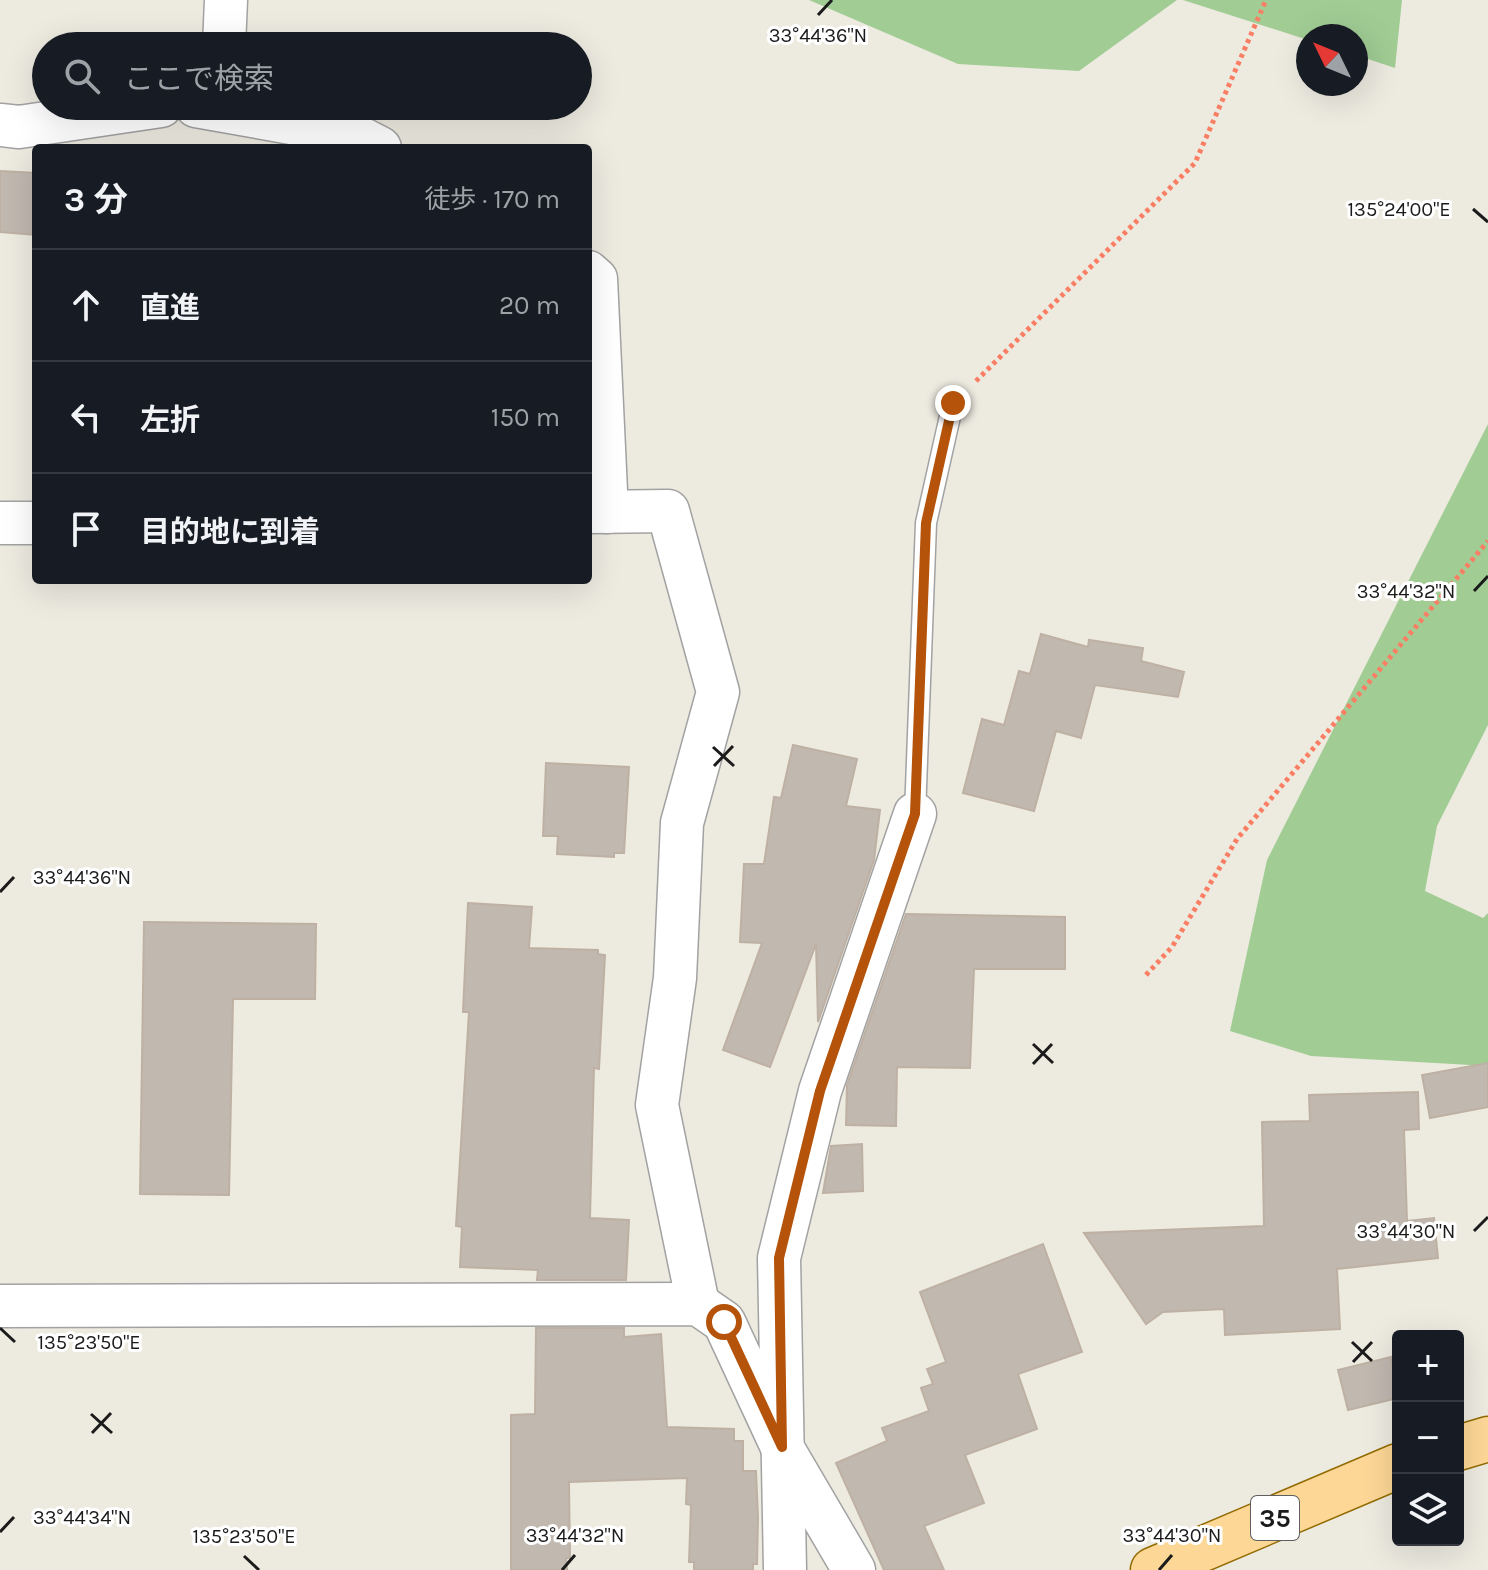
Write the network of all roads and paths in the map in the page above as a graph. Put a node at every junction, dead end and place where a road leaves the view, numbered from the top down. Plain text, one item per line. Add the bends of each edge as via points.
1 (226, 0) edge
2 (1266, 0) edge
3 (225, 32) edge
4 (66, 120) edge
5 (274, 120) edge
6 (0, 125) edge
7 (372, 144) edge
8 (592, 276) edge
9 (953, 403) joint
10 (598, 512) edge
11 (0, 523) edge
12 (32, 523) edge
13 (1488, 541) edge
14 (915, 814) joint
15 (1146, 975) dead end
16 (698, 1304) junction
17 (0, 1306) edge
18 (1488, 1439) edge
19 (1464, 1446) edge
20 (782, 1447) junction
21 (1392, 1469) edge
22 (785, 1570) edge
23 (854, 1570) edge
24 (1153, 1570) edge

1 - 3 street
2 - 9 path via 1195,163
4 - 6 street
5 - 7 street via 353,134
8 - 10 street
9 - 14 lane via 926,523
10 - 16 street via 668,511 718,692 682,823 675,978 657,1105
11 - 12 street
13 - 15 path via 1237,839 1172,947
14 - 20 street via 820,1091 779,1258
16 - 17 street
16 - 20 street via 724,1322
18 - 19 main road
20 - 22 street
20 - 23 street
21 - 24 main road, 35

